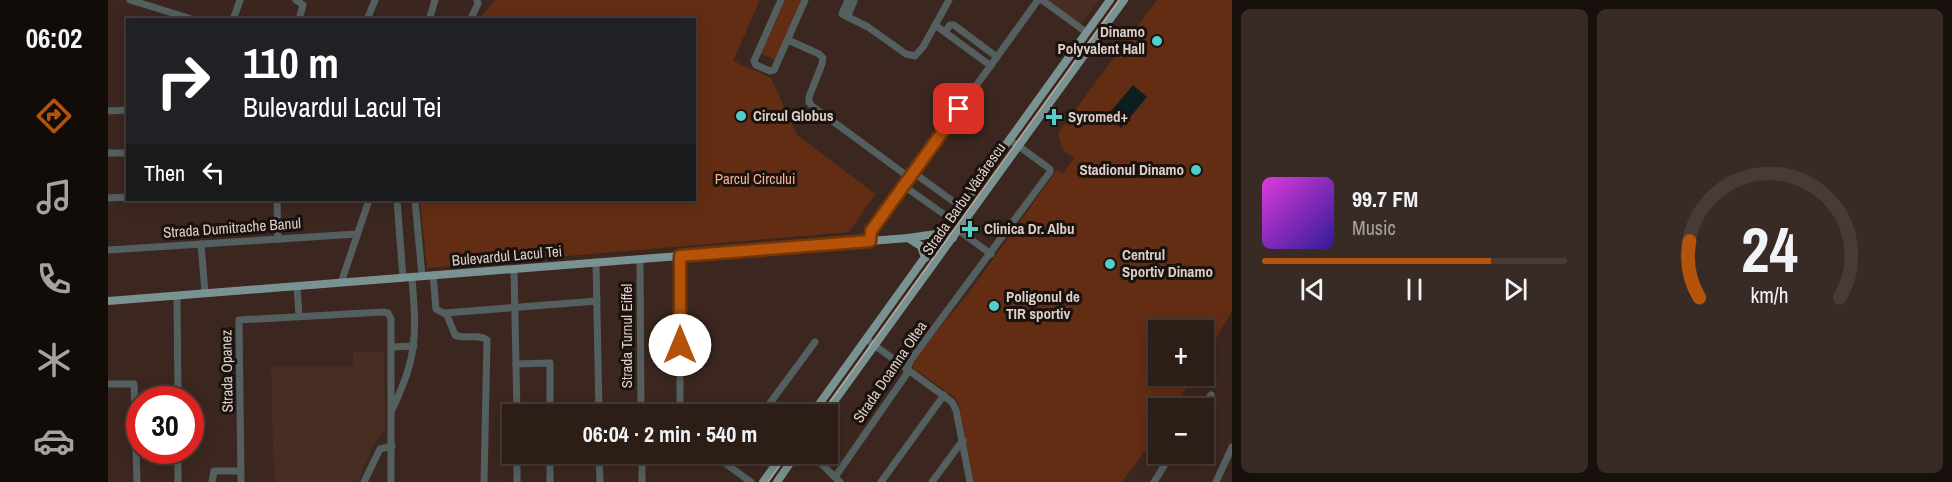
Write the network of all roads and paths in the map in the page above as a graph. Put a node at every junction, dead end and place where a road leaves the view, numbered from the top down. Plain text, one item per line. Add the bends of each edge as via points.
1 (130, 0) edge
2 (240, 0) edge
3 (296, 0) edge
4 (375, 0) edge
5 (435, 0) edge
6 (477, 0) edge
7 (781, 0) edge
8 (806, 0) edge
9 (949, 0) edge
10 (1040, 0) edge
11 (1110, 0) edge
12 (1124, 0) edge
13 (851, 1) edge
14 (167, 16) edge
15 (234, 18) edge
16 (300, 18) edge
17 (368, 18) edge
18 (430, 18) edge
19 (471, 18) edge
20 (935, 26) junction
21 (945, 32) junction
22 (1086, 32) junction
23 (788, 40) junction
24 (998, 57) junction
25 (991, 66) junction
26 (126, 110) edge
27 (108, 111) edge
28 (1009, 139) junction
29 (1018, 146) junction
30 (108, 153) edge
31 (126, 153) edge
32 (912, 175) junction
33 (904, 186) junction
34 (126, 197) edge
35 (108, 198) edge
36 (277, 201) edge
37 (369, 201) edge
38 (397, 201) edge
39 (415, 201) edge
40 (961, 207) junction
41 (952, 220) junction
42 (943, 233) junction
43 (357, 234) junction
44 (955, 234) junction
45 (278, 238) junction
46 (908, 238) junction
47 (870, 241) junction
48 (936, 243) junction
49 (201, 244) junction
50 (108, 250) edge
51 (991, 254) junction
52 (680, 256) junction
53 (925, 258) junction
54 (640, 259) junction
55 (597, 262) junction
56 (514, 269) junction
57 (433, 275) junction
58 (422, 276) junction
59 (407, 277) junction
60 (341, 283) junction
61 (297, 286) junction
62 (206, 293) junction
63 (177, 296) junction
64 (108, 301) edge
65 (597, 301) junction
66 (516, 306) junction
67 (445, 313) junction
68 (299, 316) junction
69 (866, 339) junction
70 (815, 342) dead end
71 (414, 346) junction
72 (875, 346) junction
73 (392, 347) junction
74 (516, 364) junction
75 (909, 370) junction
76 (108, 384) edge
77 (178, 386) edge
78 (1211, 394) dead end
79 (944, 395) junction
80 (1208, 398) edge
81 (517, 404) edge
82 (550, 404) edge
83 (599, 404) edge
84 (641, 404) edge
85 (680, 404) edge
86 (769, 404) edge
87 (819, 404) edge
88 (832, 404) edge
89 (392, 411) junction
90 (963, 440) junction
91 (392, 446) junction
92 (1232, 447) edge
93 (178, 464) edge
94 (517, 464) edge
95 (550, 464) edge
96 (599, 464) edge
97 (642, 464) edge
98 (726, 464) edge
99 (776, 464) edge
100 (789, 464) edge
101 (821, 464) edge
102 (1166, 464) edge
103 (1224, 468) junction
104 (241, 471) junction
105 (1232, 471) edge
106 (837, 480) edge
107 (1155, 480) edge
108 (137, 482) edge
109 (178, 482) edge
110 (212, 482) edge
111 (241, 482) edge
112 (364, 482) edge
113 (391, 482) edge
114 (484, 482) edge
115 (517, 482) edge
116 (550, 482) edge
117 (600, 482) edge
118 (642, 482) edge
119 (751, 482) edge
120 (763, 482) edge
121 (777, 482) edge
122 (881, 482) edge
123 (932, 482) edge
124 (970, 482) edge
125 (1163, 482) edge
126 (1216, 482) edge

1 - 14 street
2 - 15 street
3 - 16 street via 303,5
4 - 17 street
5 - 18 street
6 - 19 street
7 - 23 street via 754,63 774,70
8 - 23 street
9 - 20 street
10 - 22 street
10 - 24 street
11 - 22 main road, Strada Barbu Văcărescu
12 - 29 main road, Strada Barbu Văcărescu
13 - 20 street via 842,14 911,56 918,54
20 - 21 street
21 - 24 street via 954,25
21 - 25 street
22 - 28 main road, Strada Barbu Văcărescu
23 - 32 street via 823,58 809,97 812,106
24 - 25 street
25 - 32 street
26 - 27 street
28 - 29 street
28 - 40 main road, Strada Barbu Văcărescu
29 - 44 main road, Strada Barbu Văcărescu
29 - 51 street, Strada Doamna Oltea via 1050,172
30 - 31 street
32 - 33 street
32 - 40 street
33 - 41 street
33 - 47 street via 871,231
34 - 35 street
36 - 45 street
37 - 43 street
38 - 59 street
39 - 58 street
40 - 41 main road, Strada Barbu Văcărescu
41 - 42 main road, Strada Barbu Văcărescu
42 - 44 main road
42 - 46 main road, Bulevardul Lacul Tei
42 - 48 main road, Strada Barbu Văcărescu
43 - 45 street, Strada Dumitrache Banul
43 - 60 street
44 - 48 main road, Bulevardul Lacul Tei
44 - 51 street
44 - 72 main road, Strada Barbu Văcărescu
45 - 49 street, Strada Dumitrache Banul
46 - 47 main road, Bulevardul Lacul Tei
46 - 48 main road, Bulevardul Lacul Tei
46 - 53 main road via 921,246
47 - 52 main road, Bulevardul Lacul Tei
48 - 53 main road, Strada Barbu Văcărescu
49 - 50 street, Strada Dumitrache Banul
49 - 62 street
51 - 75 street, Strada Doamna Oltea via 910,361
52 - 54 main road, Bulevardul Lacul Tei
52 - 85 street
53 - 69 main road, Strada Barbu Văcărescu
54 - 55 main road, Bulevardul Lacul Tei
54 - 84 street, Strada Turnul Eiffel
55 - 56 main road, Bulevardul Lacul Tei
55 - 65 street
56 - 57 main road, Bulevardul Lacul Tei
56 - 66 street
57 - 58 main road, Bulevardul Lacul Tei
57 - 67 street via 436,309
58 - 59 main road, Bulevardul Lacul Tei
59 - 60 main road, Bulevardul Lacul Tei
59 - 71 street via 415,326
60 - 61 main road, Bulevardul Lacul Tei
61 - 62 main road, Bulevardul Lacul Tei
61 - 68 street
62 - 63 main road, Bulevardul Lacul Tei
63 - 64 main road, Bulevardul Lacul Tei
63 - 77 street
65 - 66 street
65 - 83 street
66 - 67 street
66 - 74 street
67 - 114 street via 455,335 488,340
68 - 73 street, Strada Opanez via 388,313
68 - 104 street, Strada Opanez via 240,320
69 - 72 street
69 - 87 main road, Strada Barbu Văcărescu
70 - 86 street
71 - 73 street
71 - 89 street
72 - 75 street
72 - 88 main road, Strada Barbu Văcărescu
73 - 89 street
74 - 81 street
74 - 82 street via 550,363
75 - 79 street
75 - 106 street, Strada Doamna Oltea
76 - 108 street via 134,384
78 - 80 street
79 - 90 street via 955,406
79 - 122 street
89 - 91 street
90 - 123 street
90 - 124 street
91 - 112 street via 380,449
91 - 113 street
92 - 103 street
93 - 109 street
94 - 115 street
95 - 116 street
96 - 117 street
97 - 118 street
98 - 119 street
99 - 120 main road
100 - 121 main road
101 - 106 street
102 - 107 street
103 - 105 street
103 - 126 street
104 - 110 street via 214,471
104 - 111 street, Strada Opanez
107 - 125 street

